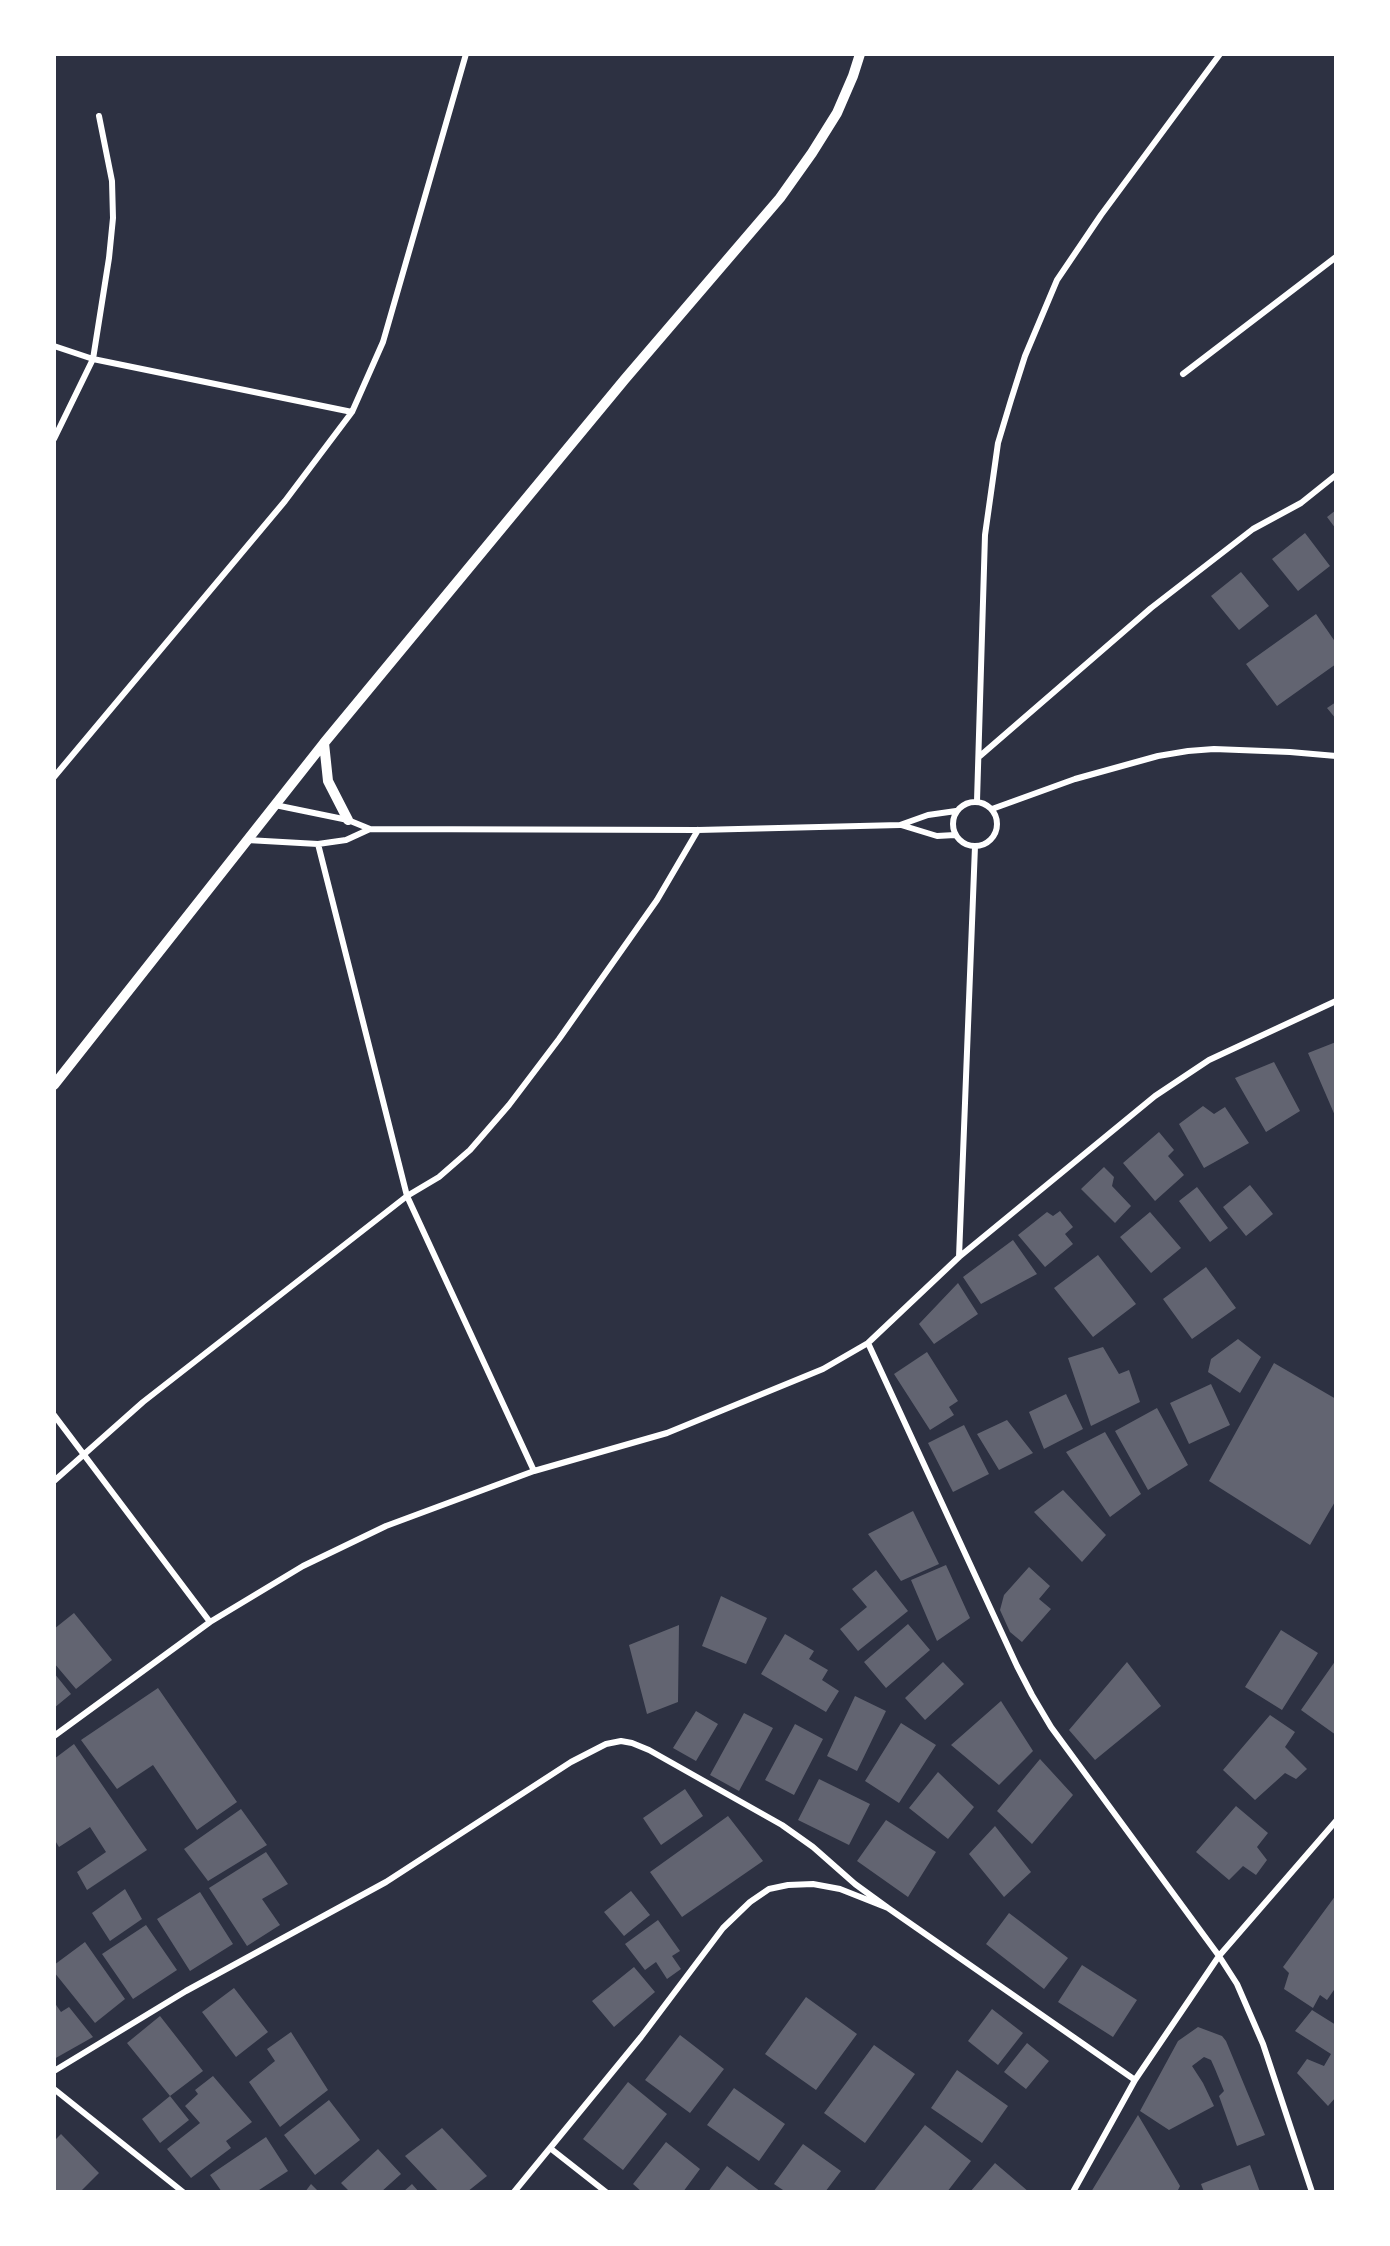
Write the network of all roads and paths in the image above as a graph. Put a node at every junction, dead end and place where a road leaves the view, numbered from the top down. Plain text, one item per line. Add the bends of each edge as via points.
1 (466, 54) edge
2 (860, 54) edge
3 (1220, 54) edge
4 (99, 116) dead end
5 (1336, 257) edge
6 (54, 346) edge
7 (93, 359) junction
8 (1183, 374) dead end
9 (352, 411) junction
10 (54, 439) edge
11 (1336, 475) edge
12 (324, 743) junction
13 (980, 756) junction
14 (1336, 756) edge
15 (54, 777) edge
16 (978, 801) junction
17 (274, 804) junction
18 (992, 809) junction
19 (956, 811) junction
20 (348, 820) junction
21 (900, 825) junction
22 (370, 829) junction
23 (698, 830) junction
24 (955, 835) junction
25 (246, 840) junction
26 (318, 844) junction
27 (975, 846) junction
28 (1336, 1001) edge
29 (54, 1085) edge
30 (407, 1197) junction
31 (959, 1257) junction
32 (868, 1343) junction
33 (54, 1415) edge
34 (83, 1454) junction
35 (534, 1471) junction
36 (54, 1482) edge
37 (210, 1622) junction
38 (54, 1736) edge
39 (1336, 1821) edge
40 (888, 1908) junction
41 (1219, 1956) junction
42 (54, 2071) edge
43 (1135, 2080) junction
44 (54, 2089) edge
45 (550, 2148) junction
46 (183, 2192) edge
47 (514, 2192) edge
48 (606, 2192) edge
49 (1073, 2192) edge
50 (1312, 2192) edge

1 - 9 street via 384,342
2 - 12 street via 837,113 780,198
3 - 13 street via 1057,280 1022,367 998,443 985,535
4 - 7 street via 112,181 113,218
5 - 8 street
6 - 7 street
7 - 9 street
7 - 10 street
9 - 15 street via 285,501
11 - 13 street via 1300,503 1253,529 1151,608
12 - 17 street
12 - 20 street via 328,781
13 - 16 street
14 - 18 street via 1214,748 1188,751 1105,770
16 - 18 street
16 - 19 street
17 - 20 street
17 - 25 street
18 - 27 street via 997,824 995,832
19 - 21 street
19 - 24 street
20 - 22 street
21 - 23 street
21 - 24 street via 937,836
22 - 23 street
22 - 26 street via 346,840
23 - 30 street via 657,900 509,1105 456,1163
24 - 27 street via 966,845
25 - 26 street
25 - 29 street
26 - 30 street
27 - 31 street
28 - 31 street via 1243,1043 1181,1078
30 - 34 street via 143,1402
30 - 35 street
31 - 32 street
32 - 35 street via 823,1369 667,1433
32 - 41 street via 1032,1695 1051,1727
33 - 34 street
34 - 36 street
34 - 37 street
35 - 37 street via 386,1526 303,1566
37 - 38 street
39 - 41 street
40 - 42 street via 782,1825 649,1750 621,1741 606,1744 571,1762 386,1882 186,1991
40 - 43 street
40 - 45 street via 840,1889 813,1884 769,1889 750,1902 723,1928
41 - 43 street
41 - 50 street via 1237,1984 1263,2044
43 - 49 street
44 - 46 street
45 - 47 street
45 - 48 street

